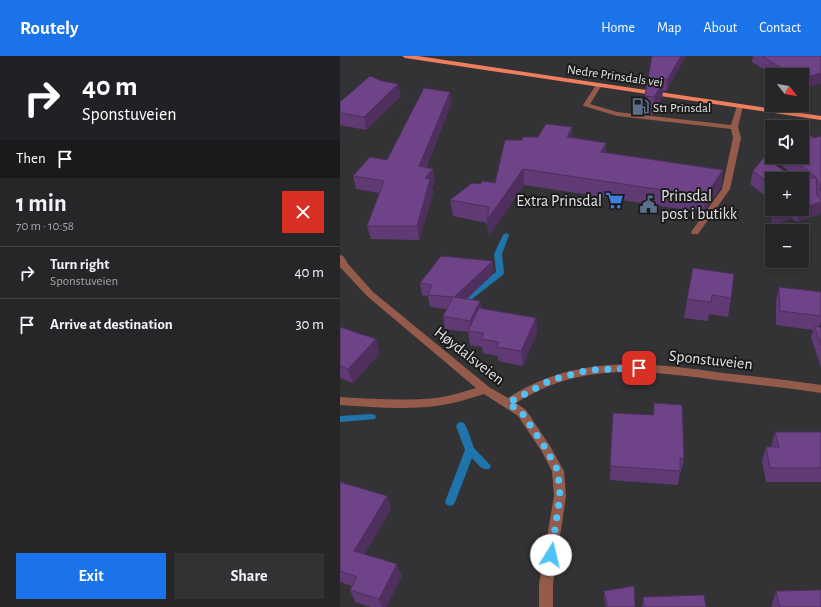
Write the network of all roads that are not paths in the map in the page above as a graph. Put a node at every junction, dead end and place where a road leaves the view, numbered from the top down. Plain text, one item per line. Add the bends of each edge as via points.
1 (405, 56) edge
2 (599, 85) junction
3 (740, 106) junction
4 (821, 118) edge
5 (734, 127) junction
6 (695, 232) dead end
7 (340, 258) edge
8 (821, 389) edge
9 (485, 390) junction
10 (340, 401) edge
11 (508, 403) junction
12 (546, 607) edge

1 - 2 main road, Nedre Prinsdals vei
2 - 3 main road, Nedre Prinsdals vei
2 - 5 street via 586,105 600,110 650,118
3 - 4 main road, Nedre Prinsdals vei
3 - 5 street
5 - 6 street via 737,138 726,189
7 - 9 street, Høydalsveien via 370,294
8 - 11 street, Sponstuveien via 651,369 606,368 551,380
9 - 10 street via 437,402
9 - 11 street, Høydalsveien
11 - 12 street, Høydalsveien via 522,413 558,471 560,496 546,584

